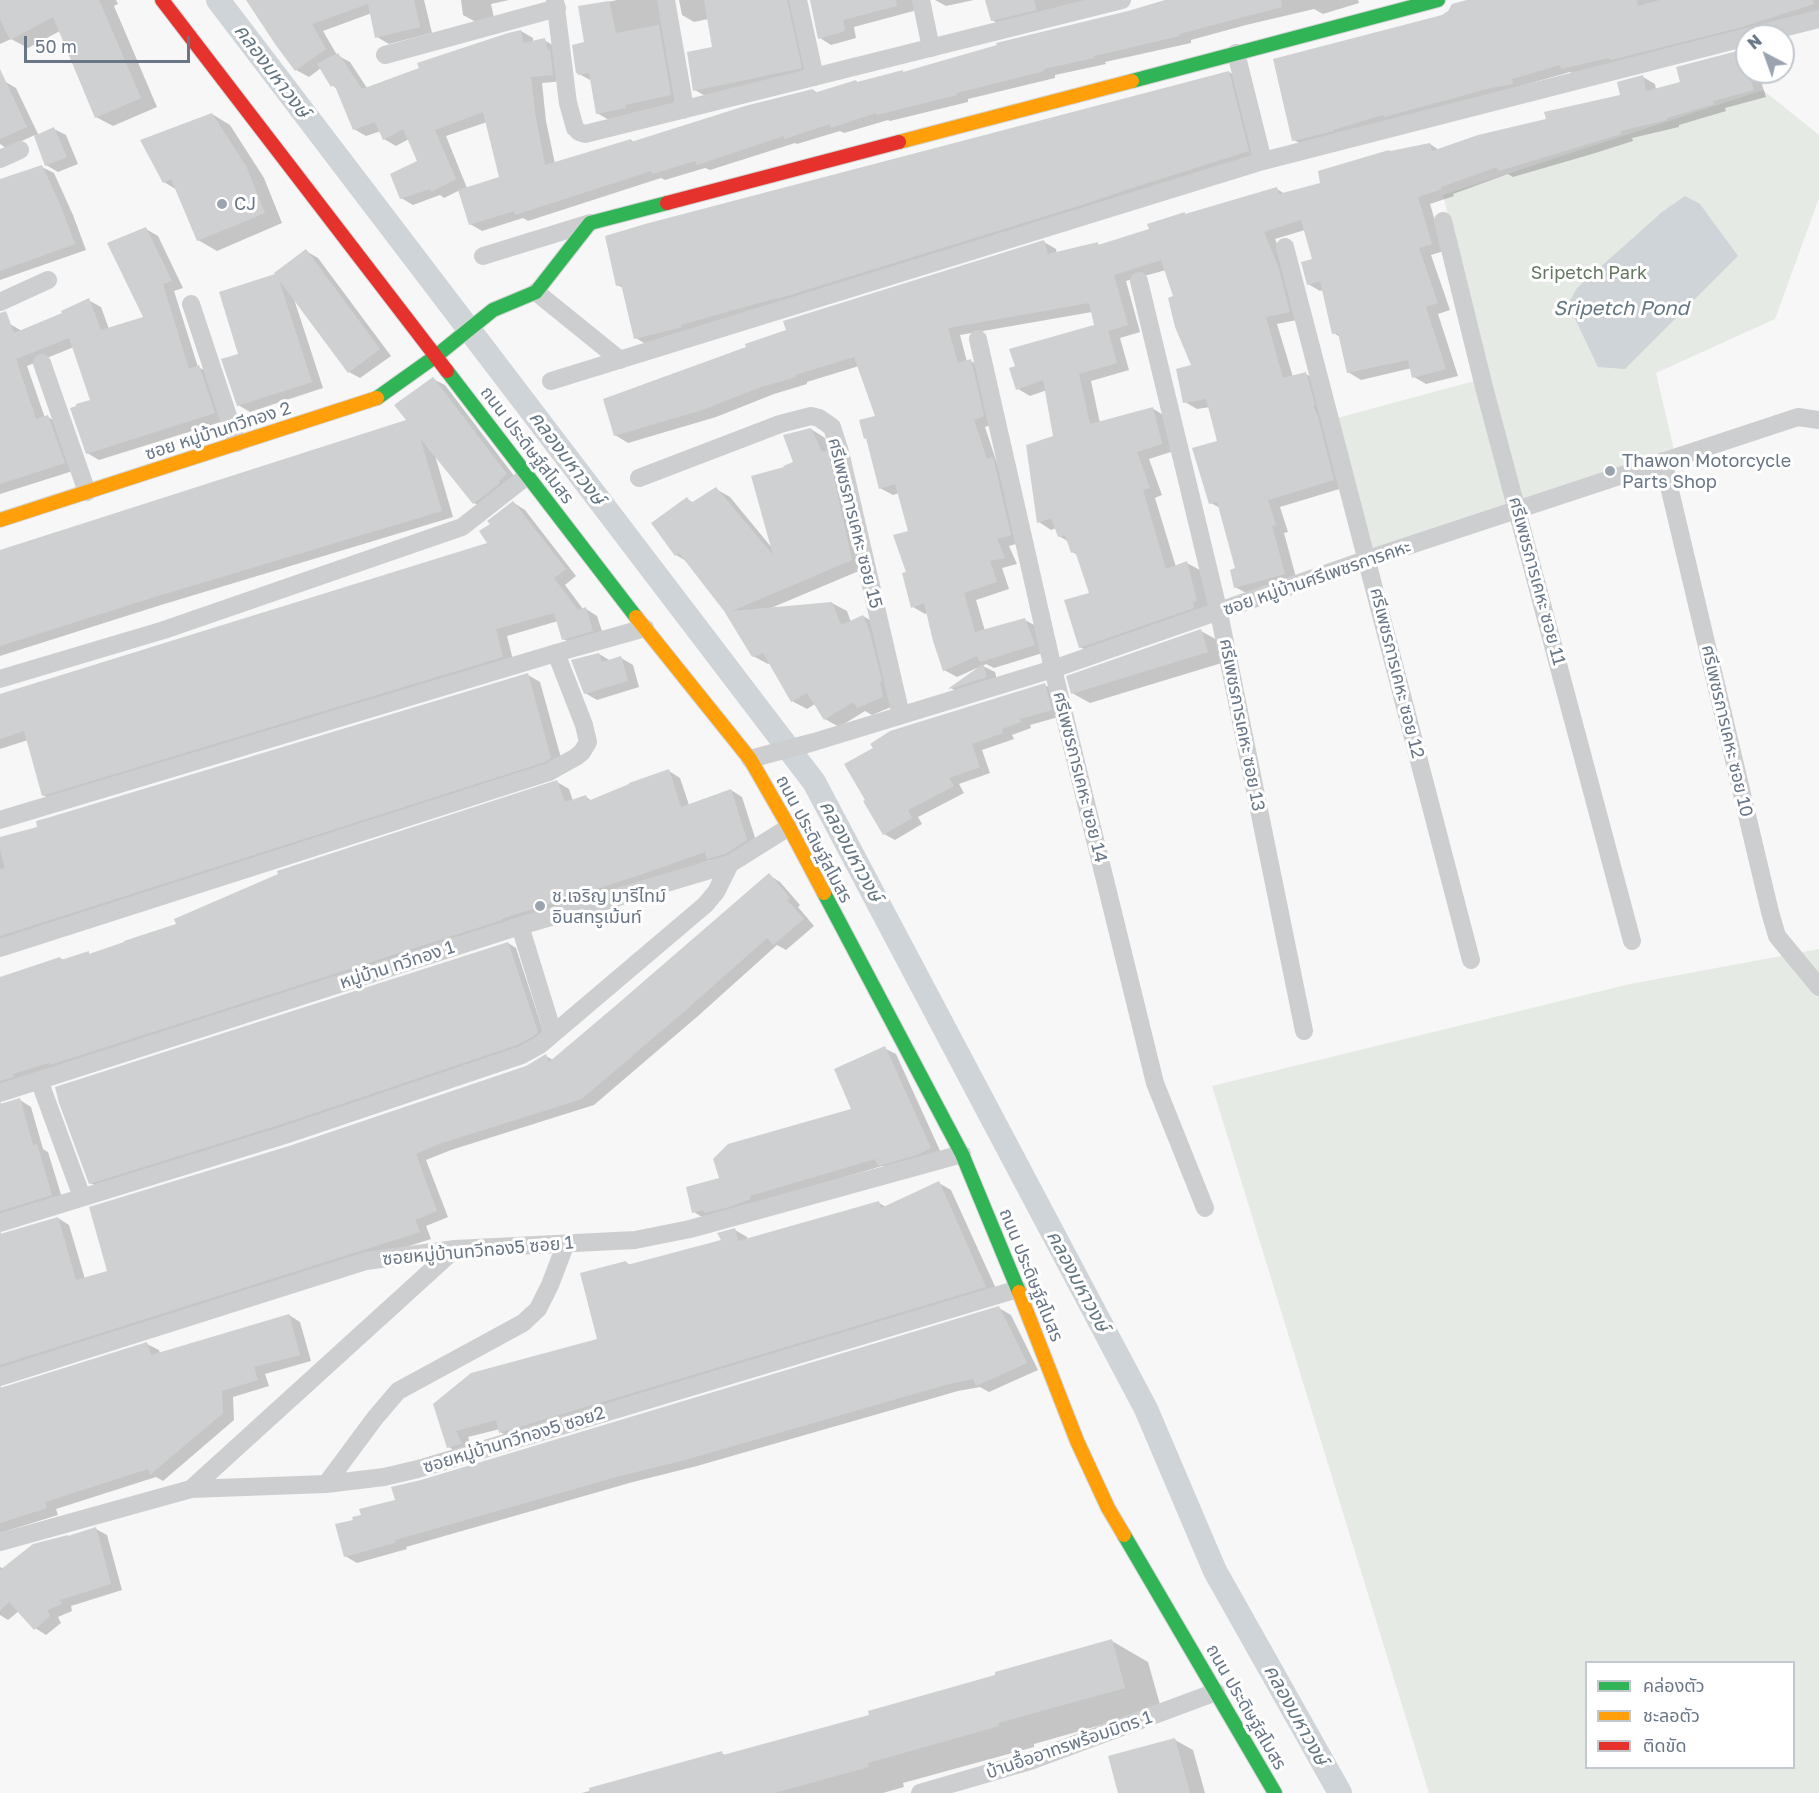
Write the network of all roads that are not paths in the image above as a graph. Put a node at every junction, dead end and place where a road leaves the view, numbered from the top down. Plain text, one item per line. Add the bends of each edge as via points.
1 (162, 0) edge
2 (666, 0) edge
3 (798, 0) edge
4 (921, 0) edge
5 (1047, 0) edge
6 (1122, 0) edge
7 (1438, 0) edge
8 (556, 4) edge
9 (1049, 18) junction
10 (1819, 19) edge
11 (1795, 25) edge
12 (1735, 40) edge
13 (931, 48) junction
14 (1236, 53) junction
15 (385, 56) dead end
16 (815, 77) junction
17 (683, 110) junction
18 (20, 150) dead end
19 (0, 159) edge
20 (1263, 161) junction
21 (1443, 221) dead end
22 (590, 223) junction
23 (1285, 247) dead end
24 (483, 256) dead end
25 (48, 280) dead end
26 (1139, 280) dead end
27 (536, 292) junction
28 (0, 302) edge
29 (191, 304) dead end
30 (978, 339) dead end
31 (436, 356) junction
32 (620, 360) junction
33 (42, 363) dead end
34 (551, 381) dead end
35 (1819, 420) edge
36 (237, 443) junction
37 (1663, 461) junction
38 (527, 476) junction
39 (639, 478) dead end
40 (87, 492) junction
41 (1518, 510) junction
42 (0, 520) edge
43 (1368, 559) junction
44 (1219, 613) junction
45 (645, 628) junction
46 (556, 653) junction
47 (1053, 669) junction
48 (0, 679) edge
49 (901, 715) junction
50 (750, 759) junction
51 (0, 820) edge
52 (789, 827) junction
53 (730, 864) junction
54 (520, 926) junction
55 (1632, 940) dead end
56 (0, 948) edge
57 (1471, 960) dead end
58 (1819, 987) edge
59 (1304, 1031) dead end
60 (553, 1034) junction
61 (39, 1080) junction
62 (0, 1093) edge
63 (962, 1154) junction
64 (82, 1197) junction
65 (1205, 1208) dead end
66 (0, 1223) edge
67 (566, 1243) junction
68 (455, 1249) junction
69 (1018, 1289) junction
70 (0, 1377) edge
71 (326, 1484) junction
72 (191, 1489) junction
73 (0, 1542) edge
74 (1216, 1692) junction
75 (1267, 1790) edge
76 (920, 1793) edge

1 - 31 street, ถนน ประดิษฐ์สโมสร
2 - 17 street
3 - 16 street
4 - 13 street
5 - 9 street
6 - 9 street
7 - 14 street
8 - 15 street
8 - 17 street via 568,103 579,132 585,134
9 - 13 street
10 - 11 street
12 - 20 street
13 - 16 street
14 - 20 street
14 - 22 street
16 - 17 street
18 - 19 street
20 - 32 street
21 - 41 street, ศรีเพชรการเคหะ ซอย 11
22 - 24 street
22 - 27 street
23 - 43 street, ศรีเพชรการเคหะ ซอย 12
25 - 28 street
26 - 44 street, ศรีเพชรการเคหะ ซอย 13
27 - 31 street, ซอย หมู่บ้านทวีทอง 2 via 493,310
27 - 32 street
29 - 36 street
30 - 47 street, ศรีเพชรการเคหะ ซอย 14
31 - 36 street, ซอย หมู่บ้านทวีทอง 2 via 375,400
31 - 38 street, ถนน ประดิษฐ์สโมสร
32 - 34 street
33 - 40 street
35 - 37 street, ซอย หมู่บ้านศรีเพชรการคหะ via 1798,417
36 - 40 street, ซอย หมู่บ้านทวีทอง 2
37 - 41 street, ซอย หมู่บ้านศรีเพชรการคหะ
37 - 58 street, ศรีเพชรการเคหะ ซอย 10 via 1777,936
38 - 45 street, ถนน ประดิษฐ์สโมสร
38 - 48 street via 462,527 164,630
39 - 49 street, ศรีเพชรการเคหะ ซอย 15 via 780,424 811,417 832,428
40 - 42 street, ซอย หมู่บ้านทวีทอง 2
41 - 43 street, ซอย หมู่บ้านศรีเพชรการคหะ
41 - 55 street, ศรีเพชรการเคหะ ซอย 11
43 - 44 street, ซอย หมู่บ้านศรีเพชรการคหะ
43 - 57 street, ศรีเพชรการเคหะ ซอย 12
44 - 47 street, ซอย หมู่บ้านศรีเพชรการคหะ
44 - 59 street, ศรีเพชรการเคหะ ซอย 13
45 - 46 street
45 - 50 street, ถนน ประดิษฐ์สโมสร
46 - 51 street
46 - 56 street via 588,742 576,757 549,772
47 - 49 street, ซอย หมู่บ้านศรีเพชรการคหะ
47 - 65 street, ศรีเพชรการเคหะ ซอย 14 via 1155,1083
49 - 50 street, ซอย หมู่บ้านศรีเพชรการคหะ
50 - 52 street, ถนน ประดิษฐ์สโมสร
52 - 53 street, หมู่บ้าน ทวีทอง 1
52 - 63 street, ถนน ประดิษฐ์สโมสร
53 - 54 street, หมู่บ้าน ทวีทอง 1
53 - 60 street via 705,905
54 - 60 street
54 - 61 street, หมู่บ้าน ทวีทอง 1
60 - 64 street via 522,1054 285,1135
61 - 62 street, หมู่บ้าน ทวีทอง 1
61 - 64 street
63 - 67 street, ซอยหมู่บ้านทวีทอง5 ซอย 1 via 690,1229 635,1240
63 - 69 street, ถนน ประดิษฐ์สโมสร
64 - 66 street
67 - 68 street, ซอยหมู่บ้านทวีทอง5 ซอย 1
67 - 71 street via 537,1309 523,1323 398,1391
68 - 70 street, ซอยหมู่บ้านทวีทอง5 ซอย 1 via 366,1261
68 - 72 street
69 - 71 street, ซอยหมู่บ้านทวีทอง5 ซอย2 via 418,1469
69 - 74 street, ถนน ประดิษฐ์สโมสร via 1077,1441 1108,1508
71 - 72 street, ซอยหมู่บ้านทวีทอง5 ซอย2
72 - 73 street, ซอยหมู่บ้านทวีทอง5 ซอย2
74 - 75 street, ถนน ประดิษฐ์สโมสร
74 - 76 street, บ้านอื้ออาทรพร้อมมิตร 1 via 1030,1761

